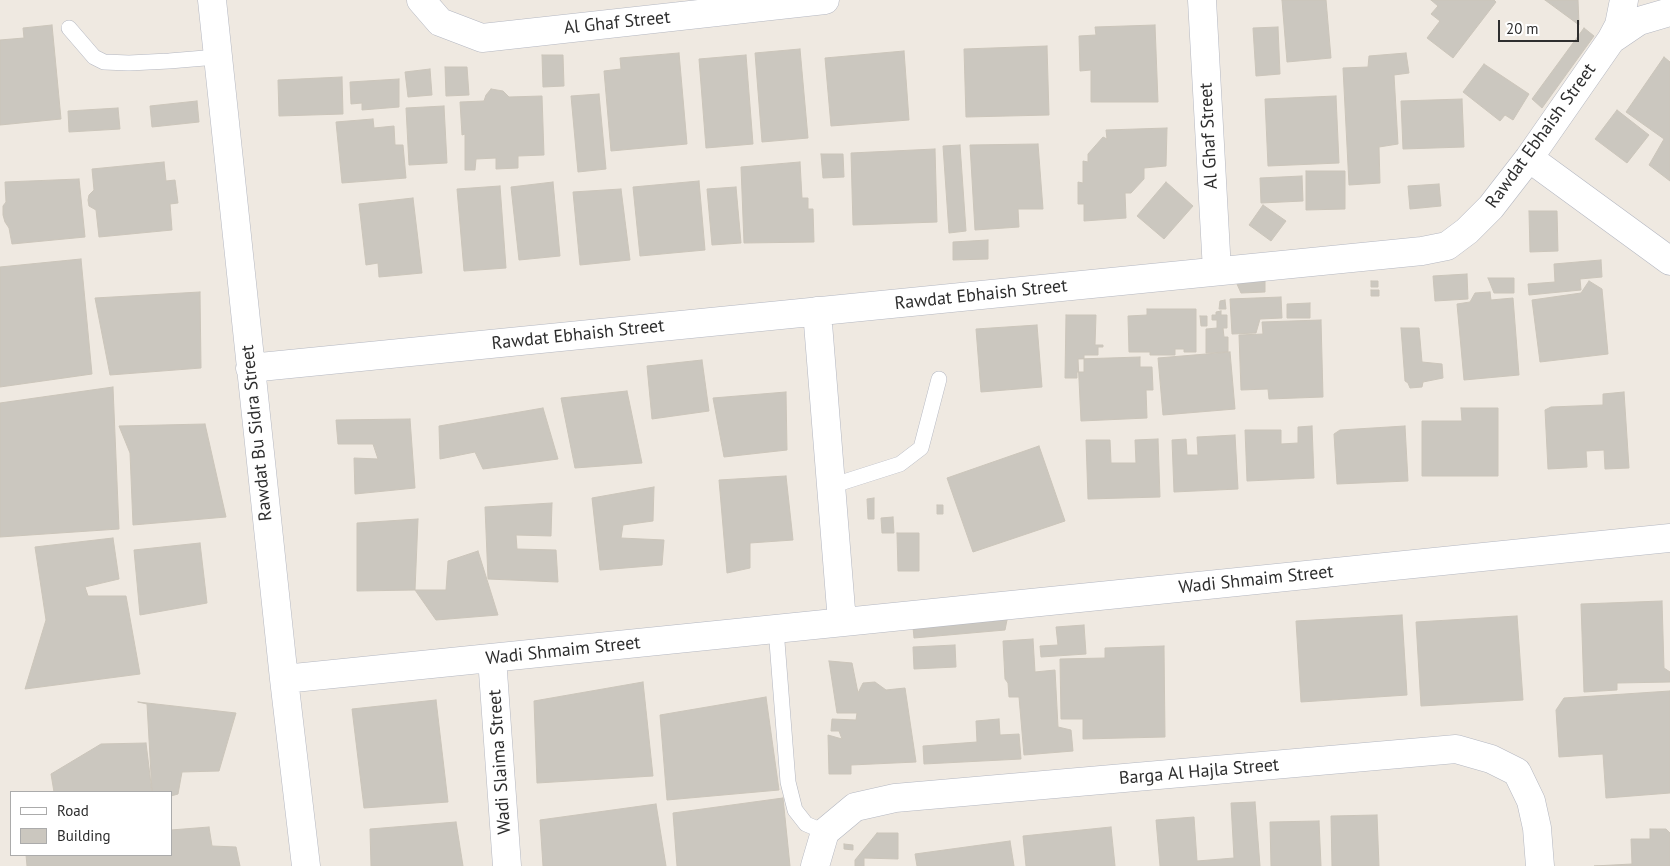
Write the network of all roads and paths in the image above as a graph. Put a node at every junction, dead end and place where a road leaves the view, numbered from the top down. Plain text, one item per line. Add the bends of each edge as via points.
1 (212, 0) edge
2 (421, 0) edge
3 (825, 0) edge
4 (1202, 0) edge
5 (1624, 0) edge
6 (1670, 12) edge
7 (69, 28) dead end
8 (1611, 40) junction
9 (218, 57) junction
10 (1529, 158) junction
11 (1670, 261) edge
12 (1217, 271) junction
13 (817, 312) junction
14 (250, 368) junction
15 (939, 379) dead end
16 (831, 486) junction
17 (1670, 538) edge
18 (842, 622) junction
19 (776, 629) junction
20 (492, 658) junction
21 (284, 679) junction
22 (825, 832) junction
23 (306, 866) edge
24 (507, 866) edge
25 (815, 866) edge
26 (1540, 866) edge

1 - 9 street, Rawdat Bu Sidra Street
2 - 3 street, Al Ghaf Street via 440,22 482,38
4 - 12 street, Al Ghaf Street
5 - 8 street, Rawdat Ebhaish Street via 1619,26
6 - 8 street, Rawdat Ebhaish Street via 1639,21
7 - 9 lane via 94,57 104,62
8 - 10 street, Rawdat Ebhaish Street
9 - 14 street, Rawdat Bu Sidra Street
10 - 11 street
10 - 12 street, Rawdat Ebhaish Street via 1491,207 1447,246
12 - 13 street, Rawdat Ebhaish Street
13 - 14 street, Rawdat Ebhaish Street
13 - 16 street
14 - 21 street, Rawdat Bu Sidra Street
15 - 16 lane via 921,448 900,464
16 - 18 street
17 - 18 street, Wadi Shmaim Street
18 - 19 street, Wadi Shmaim Street
19 - 20 street, Wadi Shmaim Street
19 - 22 lane via 788,782 795,810 806,824
20 - 21 street, Wadi Shmaim Street
20 - 24 street, Wadi Slaima Street
21 - 23 street, Rawdat Bu Sidra Street
22 - 25 street
22 - 26 street, Barga Al Hajla Street via 855,808 895,798 1456,749 1491,759 1518,772 1531,801

